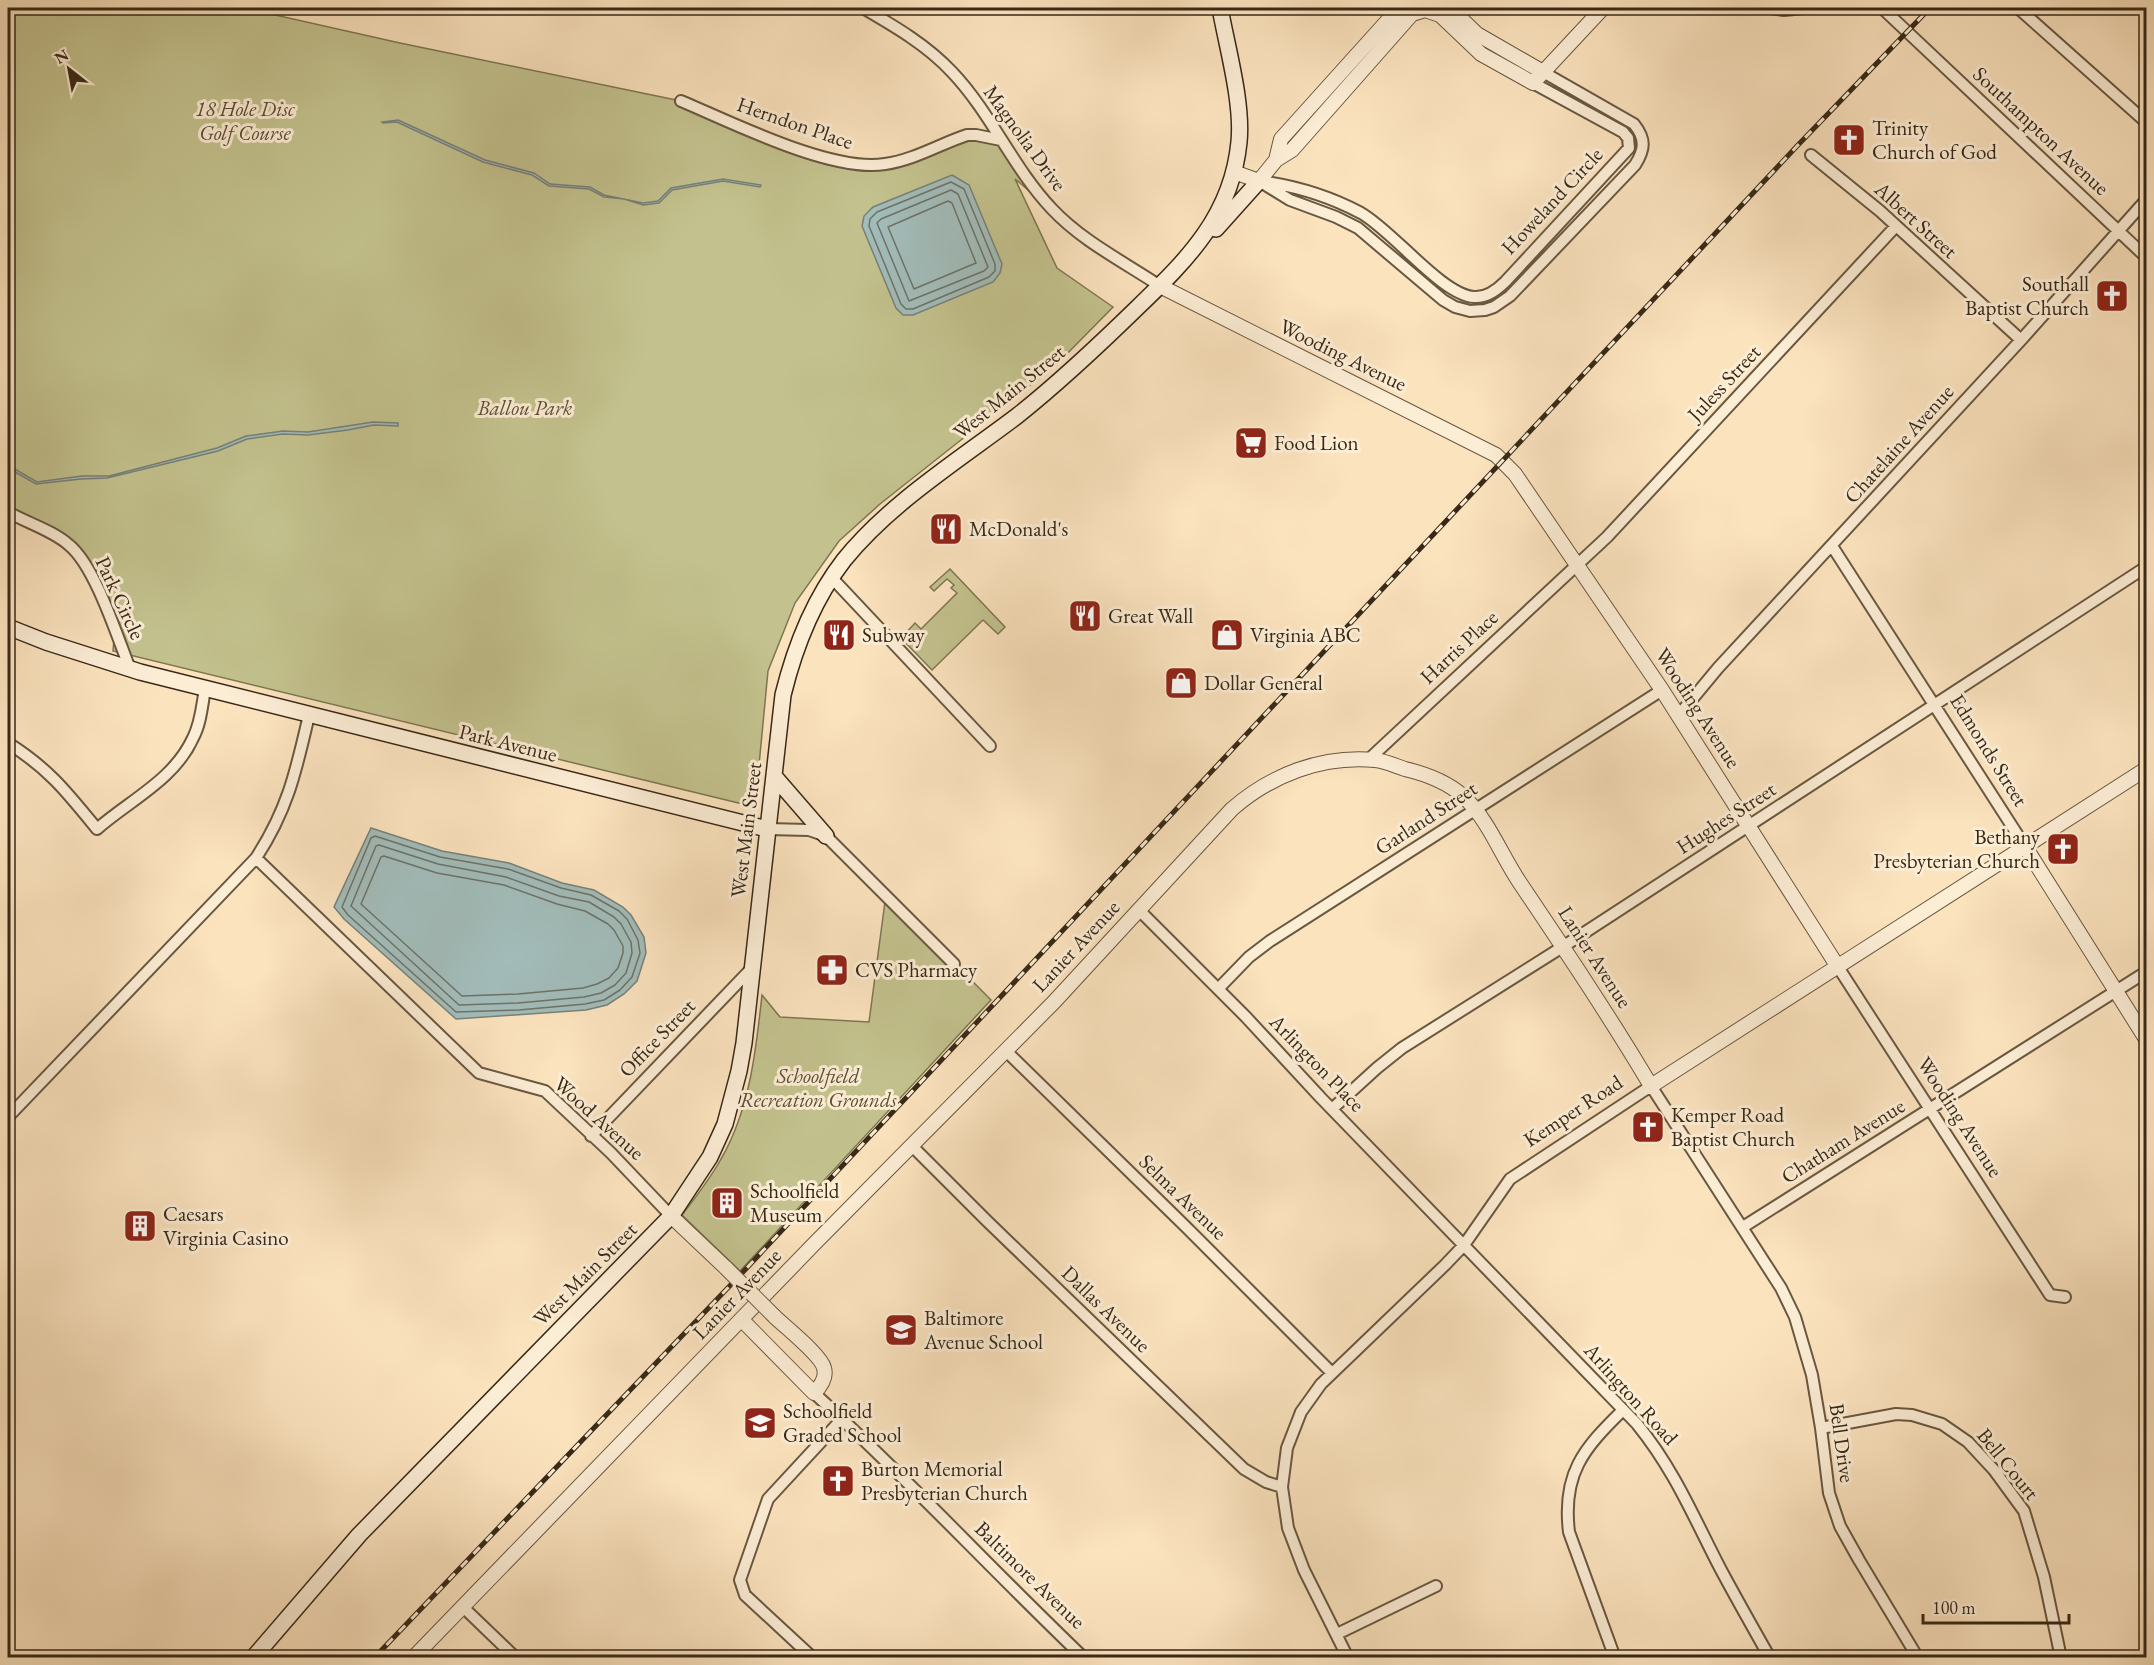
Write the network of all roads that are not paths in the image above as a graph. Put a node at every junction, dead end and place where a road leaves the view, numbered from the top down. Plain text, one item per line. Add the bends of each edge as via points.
1 (863, 8) edge
2 (1220, 8) edge
3 (1399, 8) edge
4 (1450, 8) edge
5 (1604, 8) edge
6 (1770, 8) edge
7 (1804, 8) edge
8 (1882, 8) edge
9 (2018, 8) edge
10 (1432, 9) edge
11 (1544, 72) junction
12 (1337, 76) junction
13 (1533, 83) junction
14 (1349, 85) junction
15 (681, 101) dead end
16 (1610, 108) junction
17 (1600, 120) junction
18 (2146, 122) edge
19 (1001, 140) junction
20 (1811, 154) dead end
21 (1276, 160) junction
22 (1609, 171) junction
23 (1234, 172) junction
24 (1259, 181) junction
25 (1620, 181) junction
26 (2146, 200) edge
27 (1354, 210) junction
28 (1346, 222) junction
29 (1896, 226) junction
30 (2118, 231) junction
31 (1401, 246) junction
32 (1190, 254) junction
33 (2146, 256) edge
34 (1392, 257) junction
35 (1505, 282) junction
36 (1446, 285) junction
37 (1160, 286) junction
38 (1515, 291) junction
39 (1437, 294) junction
40 (2020, 340) junction
41 (8, 512) edge
42 (1832, 546) junction
43 (1578, 565) junction
44 (2146, 567) edge
45 (832, 578) junction
46 (8, 627) edge
47 (130, 669) junction
48 (205, 689) junction
49 (1662, 690) junction
50 (1935, 704) junction
51 (309, 715) junction
52 (1679, 715) junction
53 (8, 743) edge
54 (990, 746) dead end
55 (1368, 760) junction
56 (2146, 769) edge
57 (774, 776) junction
58 (1475, 809) junction
59 (1749, 826) junction
60 (767, 829) junction
61 (826, 836) junction
62 (2026, 848) junction
63 (255, 858) junction
64 (1139, 910) junction
65 (1564, 946) junction
66 (954, 964) dead end
67 (1838, 967) junction
68 (752, 968) junction
69 (2146, 972) edge
70 (1218, 989) junction
71 (2115, 992) junction
72 (2146, 1039) edge
73 (1006, 1051) junction
74 (1651, 1086) junction
75 (1332, 1109) junction
76 (1931, 1110) junction
77 (8, 1117) edge
78 (591, 1136) junction
79 (912, 1146) junction
80 (671, 1216) junction
81 (1743, 1227) junction
82 (1464, 1245) junction
83 (2065, 1297) dead end
84 (742, 1320) junction
85 (1332, 1373) junction
86 (814, 1393) junction
87 (1623, 1410) junction
88 (842, 1419) junction
89 (1821, 1428) junction
90 (1282, 1487) junction
91 (1436, 1586) dead end
92 (464, 1608) junction
93 (1337, 1634) junction
94 (253, 1658) edge
95 (413, 1658) edge
96 (516, 1658) edge
97 (813, 1658) edge
98 (1084, 1658) edge
99 (1348, 1658) edge
100 (1615, 1658) edge
101 (1770, 1658) edge
102 (1918, 1658) edge
103 (2061, 1658) edge

1 - 19 street, Magnolia Drive via 936,56 969,93
2 - 23 main road, West Main Street via 1239,117
3 - 12 street, Howeland Circle
4 - 11 street, Howeland Circle via 1477,34
5 - 11 street
6 - 7 street
8 - 30 street, Southampton Avenue
9 - 18 street
10 - 13 street, Howeland Circle via 1481,54
10 - 14 street, Howeland Circle via 1412,14
11 - 13 street
11 - 16 street, Howeland Circle
12 - 14 street
12 - 21 street, Howeland Circle via 1281,139
13 - 17 street, Howeland Circle
14 - 21 street, Howeland Circle via 1292,150
15 - 19 street, Herndon Place via 784,144 859,165 900,161 967,135
16 - 17 street
16 - 25 street, Howeland Circle via 1634,124 1644,144 1635,165
17 - 22 street, Howeland Circle via 1623,132 1630,143 1628,152
19 - 37 street, Magnolia Drive via 1028,180 1065,222
20 - 29 street, Albert Street
21 - 24 street, Howeland Circle
22 - 25 street
22 - 35 street, Howeland Circle
23 - 24 street, Howeland Circle
23 - 32 main road, West Main Street via 1208,232
24 - 27 street, Howeland Circle via 1298,187
24 - 28 street, Howeland Circle via 1290,200
24 - 32 main road
25 - 38 street, Howeland Circle
26 - 30 street, Chatelaine Avenue
27 - 28 street
27 - 31 street, Howeland Circle
28 - 34 street, Howeland Circle
29 - 40 street, Albert Street
29 - 43 street, Juless Street
30 - 33 street, Southampton Avenue
30 - 40 street, Chatelaine Avenue
31 - 34 street
31 - 36 street, Howeland Circle
32 - 37 main road, West Main Street
34 - 39 street, Howeland Circle
35 - 36 street, Howeland Circle via 1480,297 1458,294
35 - 38 street
36 - 39 street
37 - 43 street, Wooding Avenue via 1496,456 1515,474
37 - 45 main road, West Main Street via 1050,389 880,522
38 - 39 street, Howeland Circle via 1494,307 1476,311 1455,307
40 - 42 street, Chatelaine Avenue
41 - 47 street, Park Circle via 75,550 91,573
42 - 50 street, Edmonds Street
42 - 52 street, Chatelaine Avenue
43 - 49 street, Wooding Avenue
43 - 55 street, Harris Place
44 - 50 street, Hughes Street
45 - 54 street
45 - 57 main road, West Main Street via 811,612 790,667
46 - 47 main road, Park Avenue
47 - 48 main road, Park Avenue
48 - 51 main road, Park Avenue
48 - 53 street via 198,726 178,762 97,829 59,782
49 - 52 street, Wooding Avenue
49 - 58 street, Garland Street
50 - 59 street, Hughes Street
50 - 62 street, Edmonds Street
51 - 60 main road, Park Avenue
51 - 63 street via 292,788
52 - 59 street, Wooding Avenue
55 - 58 street, Lanier Avenue via 1434,777 1462,795
55 - 64 street, Lanier Avenue via 1312,765 1260,787 1232,809
56 - 62 street, Kemper Road
57 - 60 main road, West Main Street
57 - 61 main road
58 - 65 street, Lanier Avenue
58 - 70 street, Garland Street via 1270,941
59 - 65 street, Hughes Street
59 - 67 street, Wooding Avenue
60 - 61 street, Park Avenue via 809,830
60 - 68 main road, West Main Street
61 - 66 street
62 - 67 street, Kemper Road
62 - 71 street, Edmonds Street
63 - 77 street
63 - 78 street, Wood Avenue via 479,1073 545,1091
64 - 70 street, Arlington Place
64 - 73 street, Lanier Avenue
65 - 74 street, Lanier Avenue
65 - 75 street, Hughes Street via 1402,1048
67 - 74 street, Kemper Road
67 - 76 street, Wooding Avenue
68 - 78 street, Office Street
68 - 80 main road, West Main Street via 741,1062 725,1124 710,1157
69 - 71 street, Chatham Avenue
70 - 75 street, Arlington Place
71 - 72 street, Edmonds Street
71 - 76 street, Chatham Avenue
73 - 79 street, Lanier Avenue
73 - 85 street, Selma Avenue
74 - 81 street, Lanier Avenue
74 - 82 street, Kemper Road via 1518,1172 1499,1192
75 - 82 street, Arlington Place
76 - 81 street, Chatham Avenue
76 - 83 street, Wooding Avenue via 2050,1295
78 - 80 street, Wood Avenue
79 - 84 street, Lanier Avenue
79 - 90 street, Dallas Avenue via 1244,1469
80 - 86 street, Wood Avenue, bridge via 821,1362 825,1376
80 - 94 main road, West Main Street via 359,1535
81 - 89 street, Bell Drive via 1795,1317 1812,1375
82 - 85 street, Kemper Road
82 - 87 street, Arlington Road
84 - 86 street, Baltimore Avenue
84 - 92 street, Lanier Avenue
85 - 90 street, Kemper Road via 1309,1399 1293,1430
86 - 88 street, Baltimore Avenue
87 - 100 street via 1577,1464 1567,1504 1569,1532
87 - 101 street, Arlington Road via 1672,1471
88 - 97 street via 768,1499 740,1580 745,1595
88 - 98 street, Baltimore Avenue
89 - 102 street, Bell Drive via 1829,1493 1840,1526
89 - 103 street, Bell Court via 1896,1414 1912,1415 1942,1424 1968,1442 2024,1511 2044,1577
90 - 93 street, Kemper Road via 1295,1549
91 - 93 street
92 - 95 street, Lanier Avenue
92 - 96 street
93 - 99 street, Kemper Road

